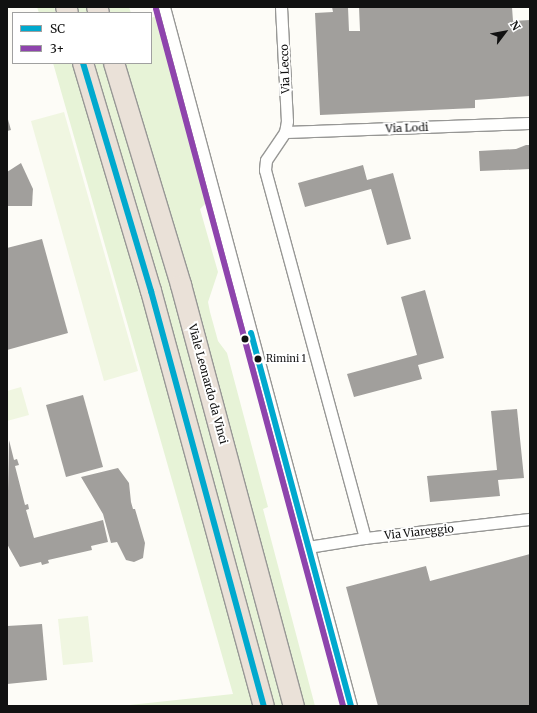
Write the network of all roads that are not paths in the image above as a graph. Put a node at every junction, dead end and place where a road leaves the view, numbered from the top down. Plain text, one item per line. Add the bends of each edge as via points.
1 (164, 7) edge
2 (282, 7) edge
3 (83, 64) edge
4 (114, 64) edge
5 (530, 123) edge
6 (285, 132) junction
7 (530, 519) edge
8 (365, 538) junction
9 (308, 547) junction
10 (264, 706) edge
11 (294, 706) edge
12 (351, 706) edge

1 - 9 street
2 - 6 street, Via Lecco via 287,121
3 - 10 highway via 151,291
4 - 11 highway, Viale Leonardo da Vinci via 181,284
5 - 6 street, Via Lodi
6 - 8 street via 266,160 265,170
7 - 8 street, Via Viareggio
8 - 9 street, Via Viareggio
9 - 12 street

